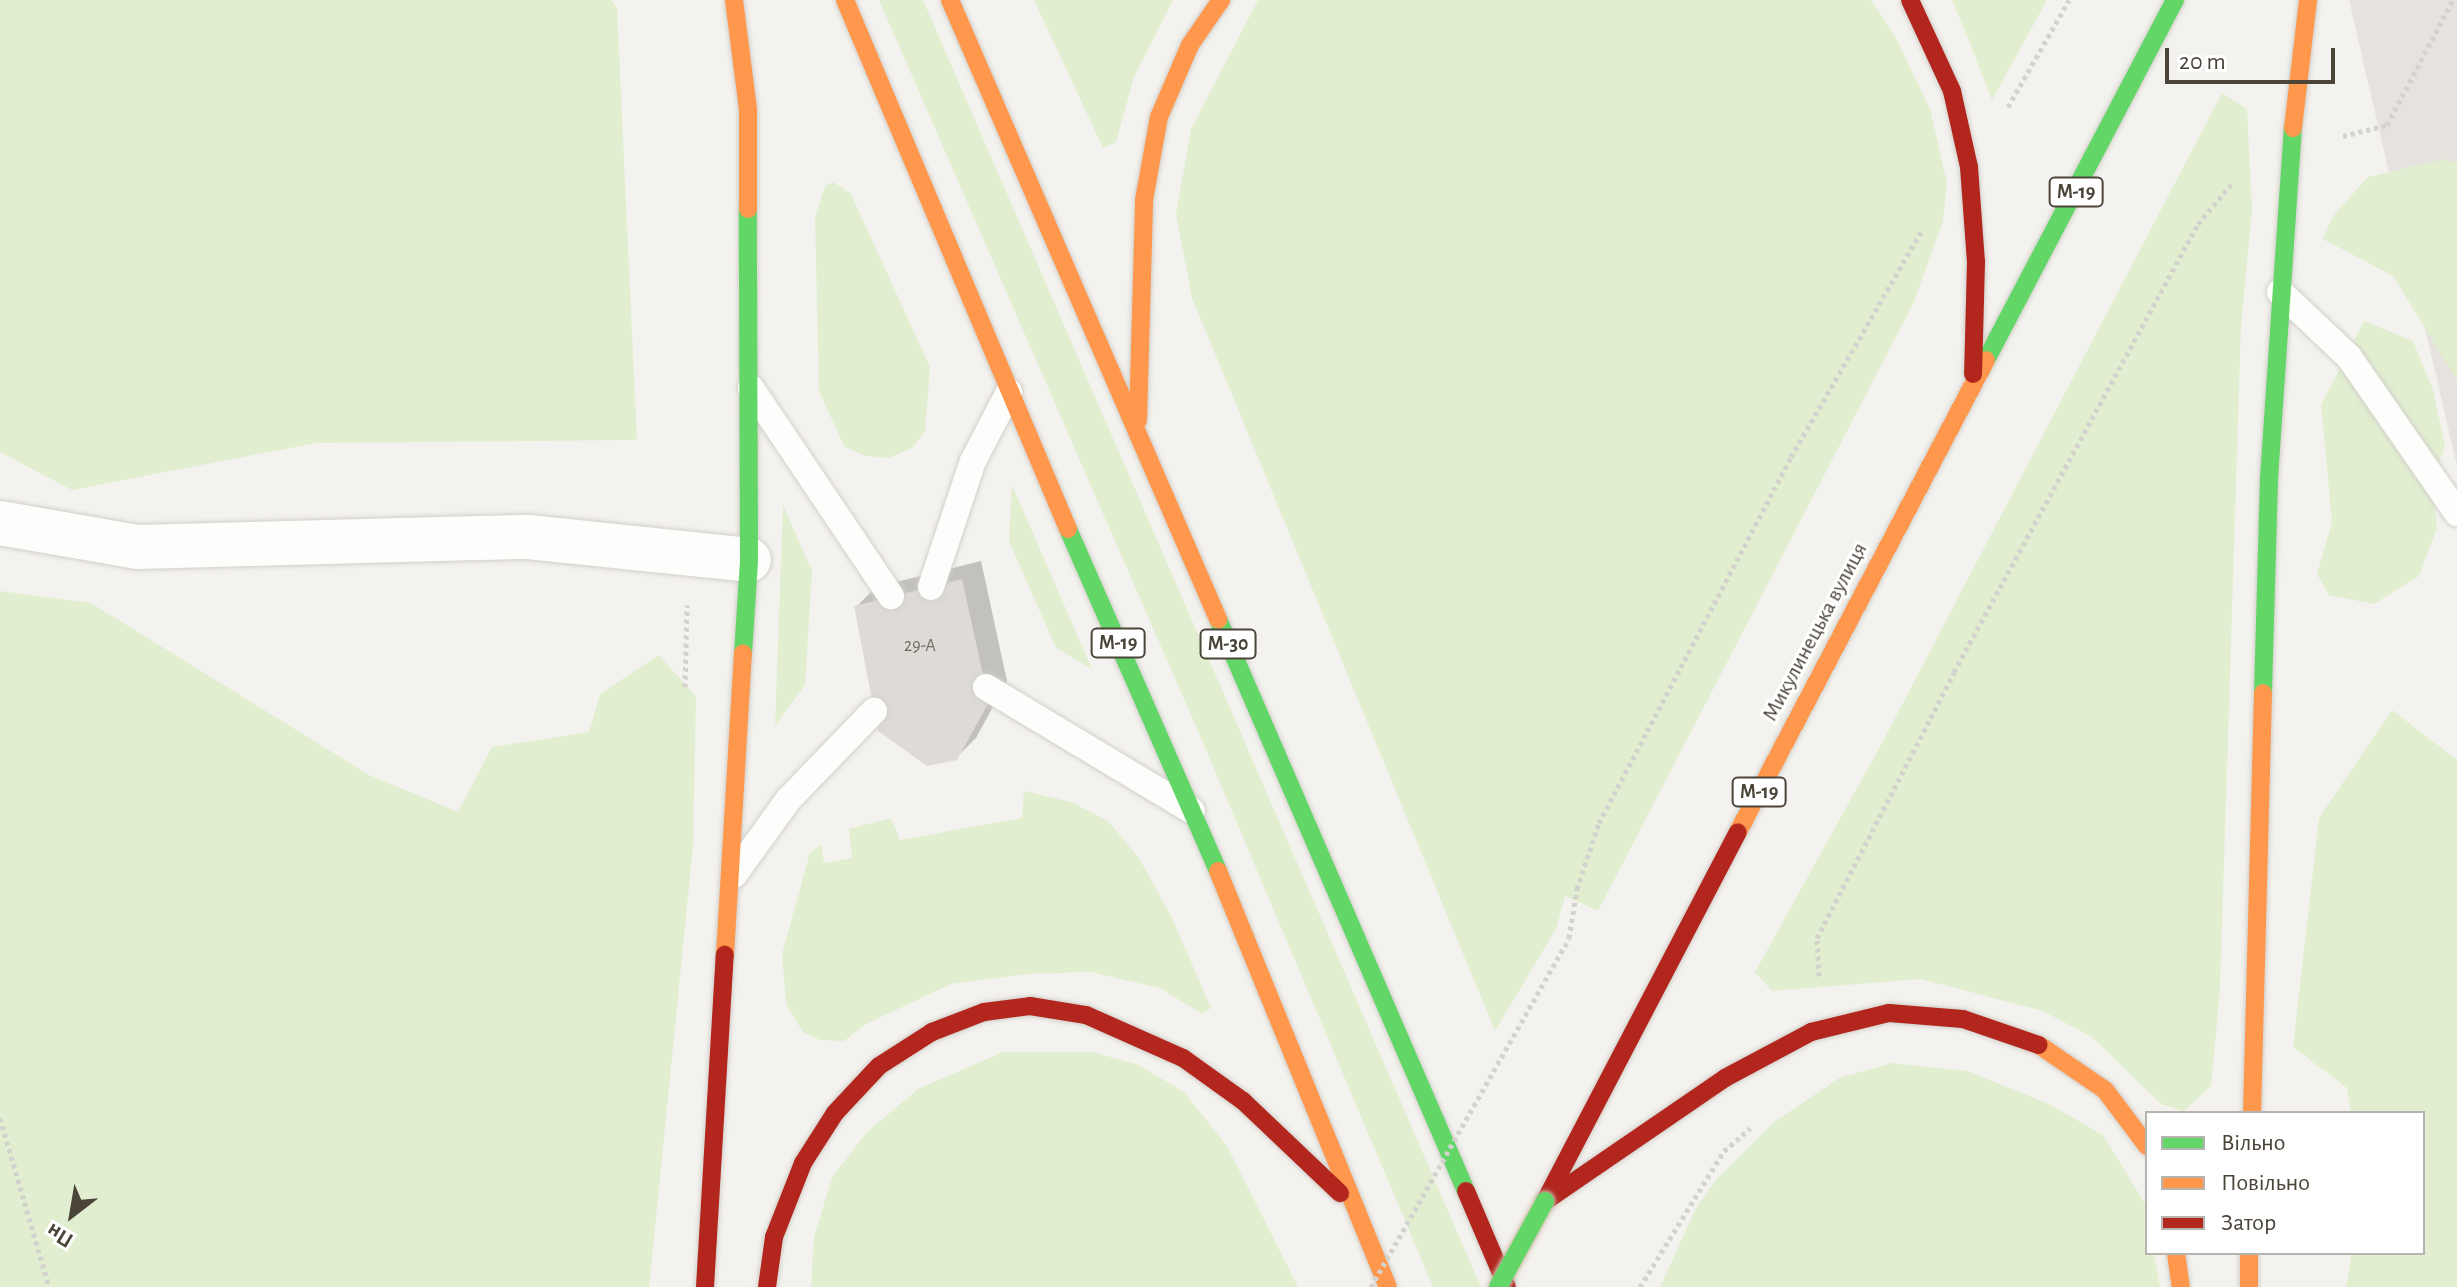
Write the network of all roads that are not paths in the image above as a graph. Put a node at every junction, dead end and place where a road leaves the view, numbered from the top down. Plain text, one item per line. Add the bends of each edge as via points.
1 (734, 0) edge
2 (845, 0) edge
3 (950, 0) edge
4 (1221, 0) edge
5 (1910, 0) edge
6 (2175, 0) edge
7 (2308, 0) edge
8 (2280, 292) junction
9 (1973, 382) junction
10 (749, 385) junction
11 (1009, 392) junction
12 (1138, 435) junction
13 (2457, 513) edge
14 (0, 523) edge
15 (749, 560) junction
16 (931, 587) dead end
17 (891, 596) dead end
18 (986, 687) dead end
19 (874, 711) dead end
20 (1194, 812) junction
21 (732, 878) junction
22 (2252, 1111) edge
23 (2145, 1143) edge
24 (1545, 1201) junction
25 (1351, 1203) junction
26 (2176, 1255) edge
27 (2249, 1255) edge
28 (705, 1287) edge
29 (767, 1287) edge
30 (1388, 1287) edge
31 (1498, 1287) edge
32 (1507, 1287) edge
33 (2181, 1287) edge
34 (2249, 1287) edge

1 - 10 highway via 748,110
2 - 11 highway, М-19
3 - 12 highway, М-30
4 - 12 highway via 1190,45 1159,117 1144,200
5 - 9 highway via 1952,91 1966,153 1976,262
6 - 9 highway, Микулинецька вулиця / М-19
7 - 8 highway via 2285,193
8 - 13 lane via 2349,357
8 - 22 highway via 2269,478
9 - 24 highway, Микулинецька вулиця / М-19
10 - 15 highway
10 - 17 lane
11 - 16 lane via 973,461
11 - 20 highway, М-19
12 - 32 highway, М-30
14 - 15 street via 137,547 528,537
15 - 21 highway
18 - 20 lane
19 - 21 lane via 788,800
20 - 25 highway, М-19
21 - 28 highway
23 - 24 highway via 2105,1090 2029,1038 1963,1019 1889,1013 1811,1032 1725,1078
24 - 31 highway, Микулинецька вулиця / М-19, bridge
25 - 29 highway via 1243,1101 1183,1058 1086,1015 1030,1006 984,1012 932,1032 879,1066 835,1113 803,1163 785,1207 774,1237
25 - 30 highway, М-19
26 - 33 highway
27 - 34 highway

